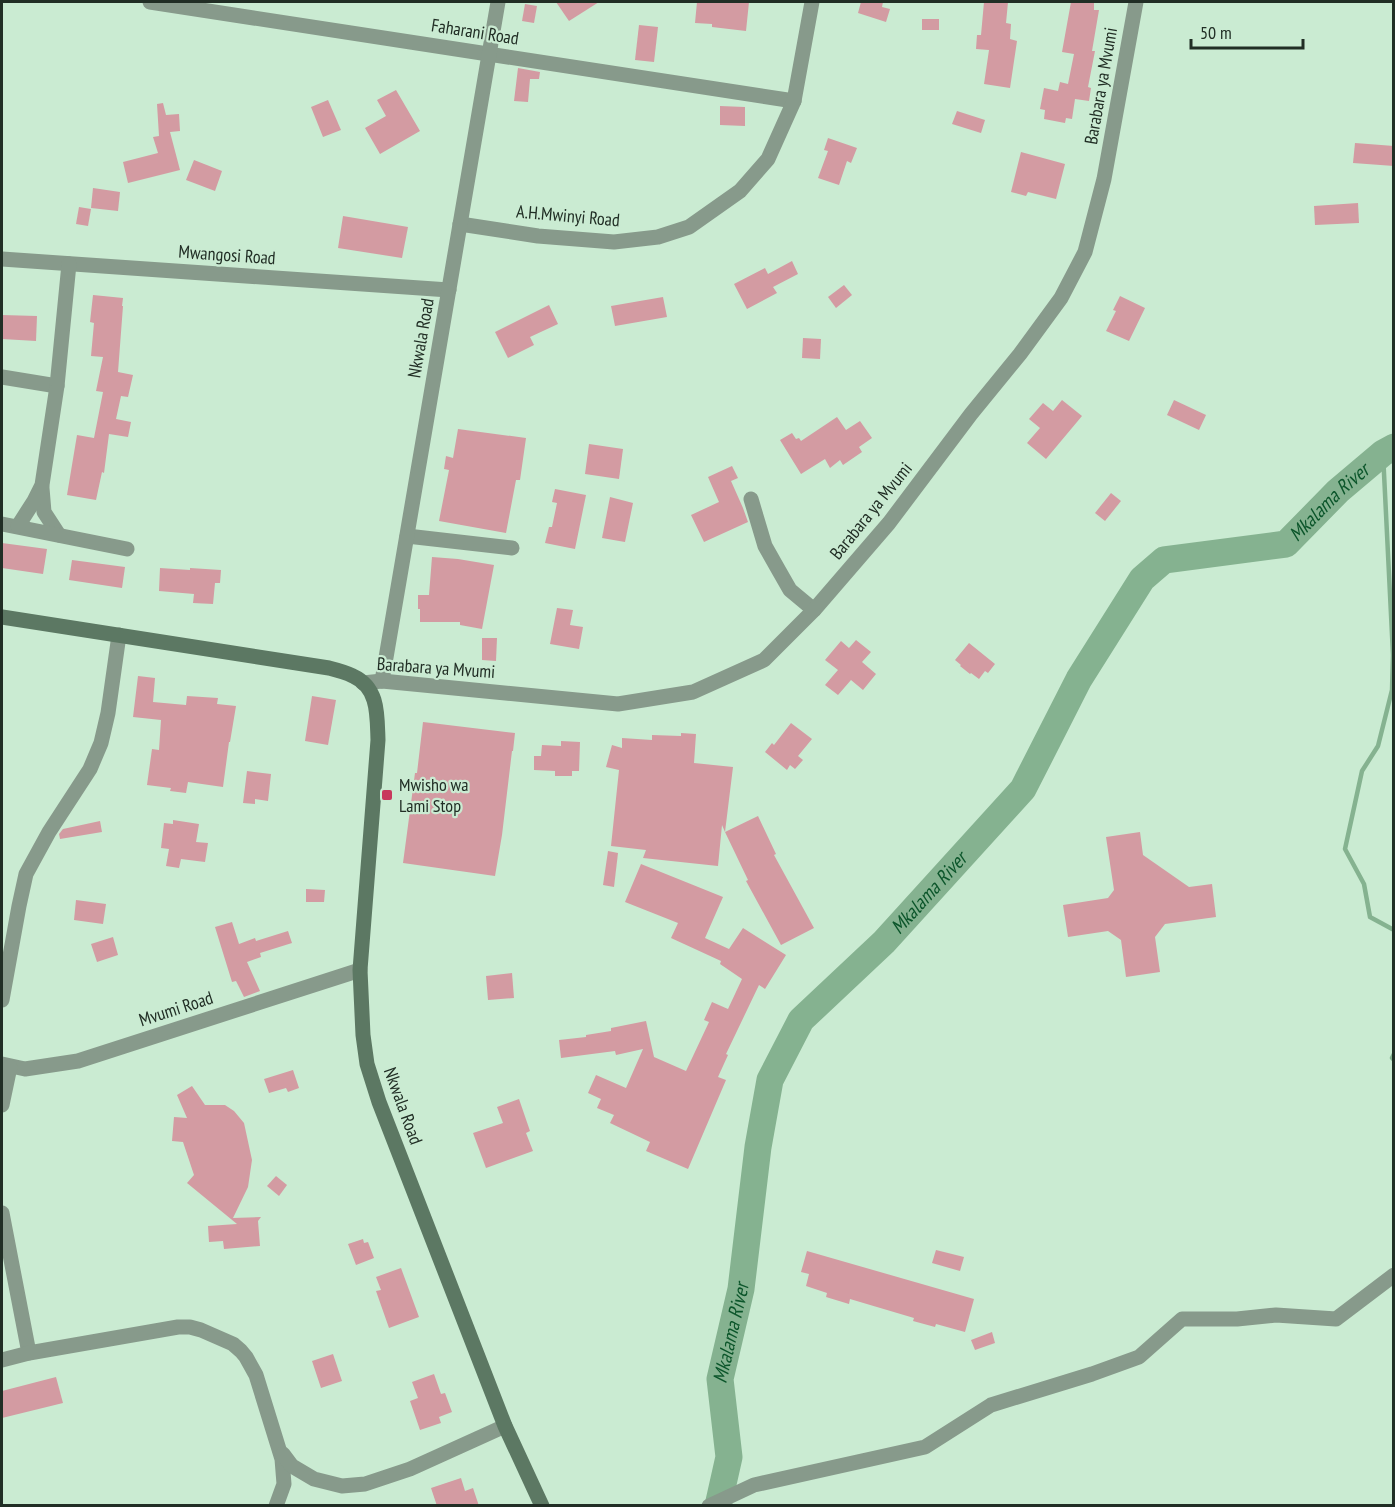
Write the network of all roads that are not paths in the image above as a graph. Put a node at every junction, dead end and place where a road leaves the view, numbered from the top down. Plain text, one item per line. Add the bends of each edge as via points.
1 (150, 2) edge
2 (498, 2) edge
3 (812, 2) edge
4 (1136, 2) edge
5 (489, 54) junction
6 (794, 101) junction
7 (460, 224) junction
8 (2, 258) edge
9 (69, 264) junction
10 (449, 290) junction
11 (2, 377) edge
12 (57, 386) junction
13 (42, 485) junction
14 (751, 499) dead end
15 (2, 524) edge
16 (18, 526) junction
17 (60, 535) junction
18 (407, 536) junction
19 (512, 548) dead end
20 (127, 549) dead end
21 (814, 610) junction
22 (2, 617) edge
23 (119, 635) junction
24 (382, 681) junction
25 (368, 689) junction
26 (360, 970) junction
27 (2, 999) edge
28 (6, 1065) edge
29 (2, 1105) edge
30 (2, 1213) edge
31 (1394, 1275) edge
32 (29, 1353) junction
33 (2, 1360) edge
34 (505, 1426) junction
35 (283, 1454) dead end
36 (276, 1506) edge
37 (542, 1506) edge
38 (709, 1506) edge

1 - 5 street, Faharani Road
2 - 5 street, Nkwala Road
3 - 6 street, A.H.Mwinyi Road
4 - 21 street, Barabara ya Mvumi via 1104,179 1085,252 1061,298 889,524
5 - 6 street, Faharani Road
5 - 7 street, Nkwala Road
6 - 7 street, A.H.Mwinyi Road via 768,159 740,191 689,227 658,237 614,242
7 - 10 street, Nkwala Road
8 - 9 street, Mwangosi Road
9 - 10 street, Mwangosi Road
9 - 12 street
10 - 18 street, Nkwala Road
11 - 12 street
12 - 13 street
13 - 16 street
13 - 17 street via 44,512
14 - 21 street via 765,546 778,570 790,590
15 - 16 street
16 - 17 street
17 - 20 street
18 - 19 street
18 - 24 street, Nkwala Road
21 - 24 street, Barabara ya Mvumi via 764,660 693,692 618,704
22 - 23 street
23 - 25 street via 329,668 353,676
23 - 27 street via 101,743 90,769 26,874
24 - 25 street, Barabara ya Mvumi
25 - 26 street, Nkwala Road via 376,712 378,740
26 - 28 street, Mvumi Road via 78,1061 25,1069
26 - 34 street, Nkwala Road via 367,1064 379,1102
28 - 29 street
30 - 32 street
31 - 38 street via 1336,1319 1276,1315 1182,1319 1139,1357 991,1405 925,1447 754,1485
32 - 33 street
32 - 36 street via 178,1327 201,1330 232,1344 256,1375 282,1460 284,1484
34 - 35 street via 410,1469 365,1484 342,1486 314,1479 292,1466
34 - 37 street, Nkwala Road

